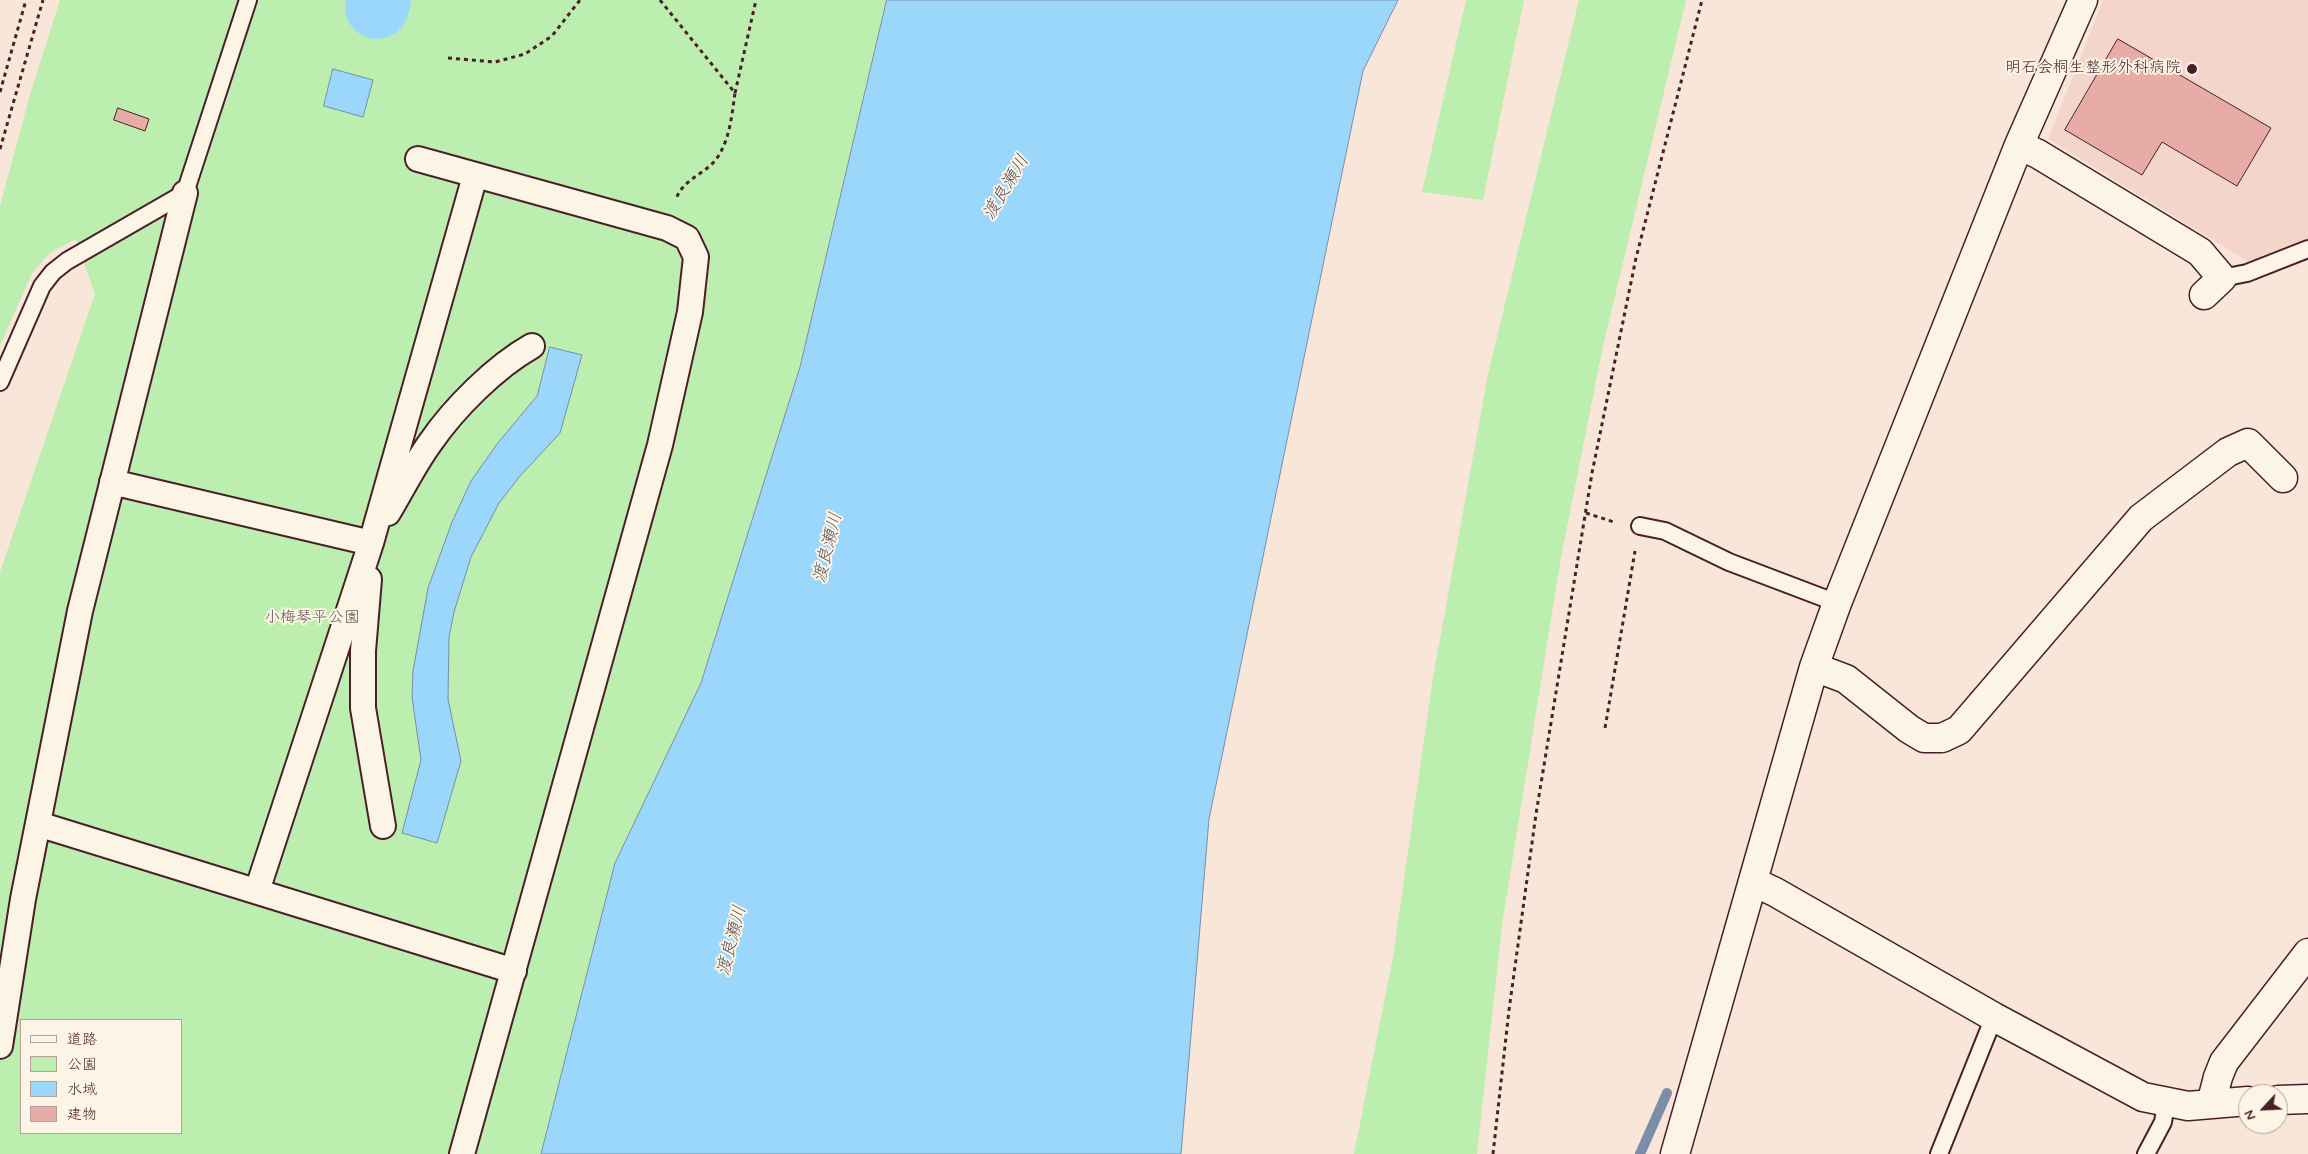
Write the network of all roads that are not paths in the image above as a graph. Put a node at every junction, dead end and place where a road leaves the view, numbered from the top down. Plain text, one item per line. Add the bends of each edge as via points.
1 (248, 0) edge
2 (2083, 0) edge
3 (2019, 145) junction
4 (418, 159) dead end
5 (475, 176) junction
6 (185, 193) junction
7 (2308, 249) edge
8 (2213, 286) joint
9 (532, 346) dead end
10 (0, 382) edge
11 (2283, 478) dead end
12 (112, 482) junction
13 (1640, 526) road end
14 (371, 543) junction
15 (1838, 603) junction
16 (1814, 667) junction
17 (38, 824) junction
18 (383, 826) dead end
19 (1754, 882) junction
20 (257, 891) junction
21 (2308, 953) edge
22 (514, 971) junction
23 (1994, 1017) junction
24 (0, 1046) edge
25 (2288, 1100) edge
26 (2308, 1100) edge
27 (2166, 1102) junction
28 (2238, 1102) edge
29 (2211, 1104) junction
30 (462, 1154) edge
31 (1675, 1154) edge
32 (1939, 1154) edge
33 (2146, 1154) edge

1 - 6 lane
2 - 3 street
3 - 8 street via 2200,252
3 - 15 street
4 - 5 street
5 - 14 street
5 - 22 street via 667,228 687,238 696,257 690,312 660,445
6 - 10 lane via 53,272 33,304
6 - 12 street
7 - 8 lane
9 - 14 street via 512,357 447,422 430,443
11 - 16 street via 2248,443 2228,452 2141,518 1959,730 1942,738 1924,738 1846,679
12 - 14 street
12 - 17 street via 80,611
13 - 15 lane via 1665,531 1729,562
14 - 18 street via 363,651 363,708
14 - 20 street
15 - 16 street
16 - 19 street
17 - 20 street
17 - 24 street
19 - 23 street
19 - 31 street
20 - 22 street
21 - 29 street via 2224,1062
22 - 30 street
23 - 27 street via 2143,1096
23 - 32 lane
25 - 26 street
27 - 29 street via 2188,1106
27 - 33 lane via 2163,1122
28 - 29 street

